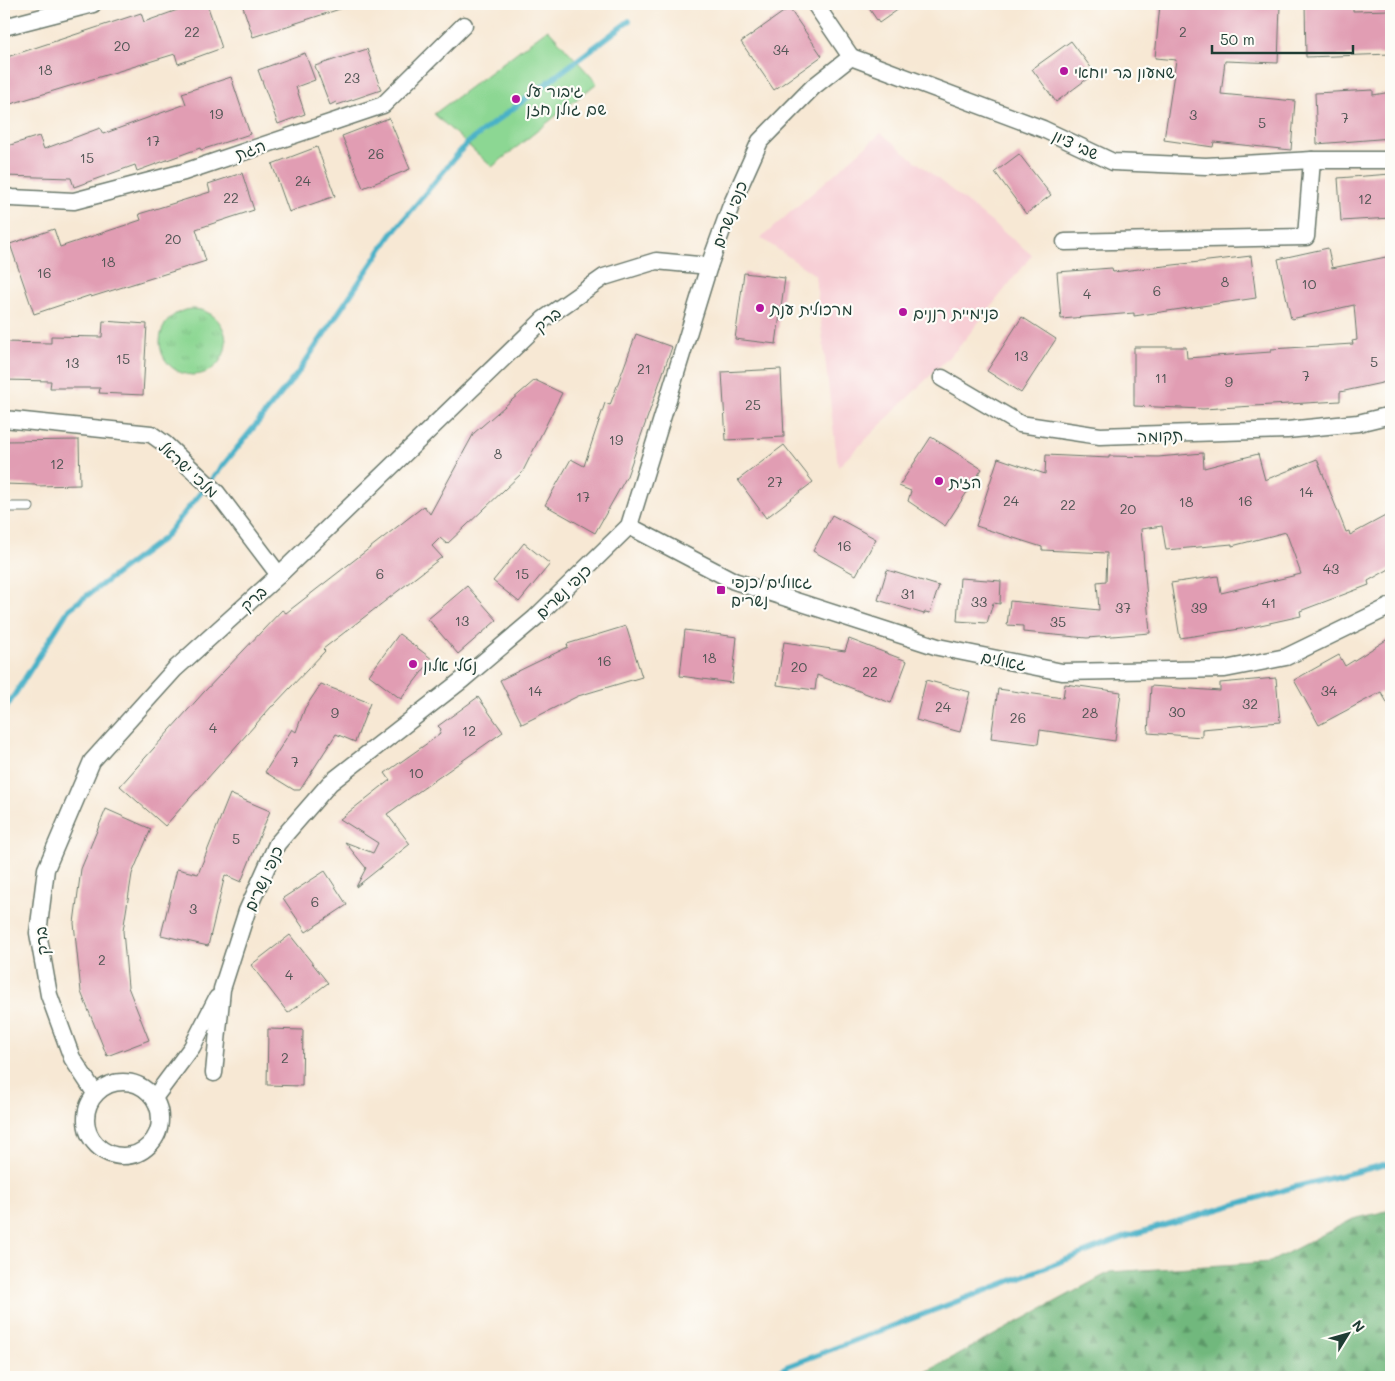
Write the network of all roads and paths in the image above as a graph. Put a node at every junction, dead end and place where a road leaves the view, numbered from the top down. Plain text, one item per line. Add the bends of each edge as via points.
1 (93, 4) edge
2 (815, 4) edge
3 (464, 25) dead end
4 (4, 27) edge
5 (851, 57) junction
6 (1312, 160) junction
7 (1391, 160) edge
8 (4, 196) edge
9 (1064, 242) dead end
10 (709, 266) junction
11 (942, 378) dead end
12 (1391, 415) edge
13 (4, 418) edge
14 (4, 507) edge
15 (28, 507) dead end
16 (629, 526) junction
17 (279, 575) junction
18 (1391, 606) edge
19 (222, 989) junction
20 (214, 1074) dead end
21 (95, 1093) junction
22 (154, 1098) junction

1 - 4 street
2 - 5 street
3 - 8 street, הגת via 383,105 184,172 74,201
5 - 6 street, שבי ציון via 1043,129 1113,162 1206,166
5 - 10 street, כנפי נשרים via 812,87 760,141 736,193
6 - 7 street, שבי ציון
6 - 9 street via 1306,237
10 - 16 street, כנפי נשרים
10 - 17 street, ברק via 656,261 604,277 544,319
11 - 12 street, תקומה via 1020,424 1100,436 1287,430 1358,423
13 - 17 street, מלכי ישראל via 151,434 217,493
14 - 15 lane
16 - 18 street, גאולים via 734,581 938,648 1062,672 1225,669 1286,657
16 - 19 street, כנפי נשרים via 535,618 462,680 330,783 277,844 247,911
17 - 21 street, ברק via 175,669 92,761 46,869 38,933 49,995 72,1058
19 - 20 street, כנפי נשרים
19 - 22 street via 192,1047
21 - 22 street via 114,1082 126,1081 146,1090
21 - 22 street via 85,1116 87,1129 102,1150 114,1155 139,1153 150,1145 160,1122

